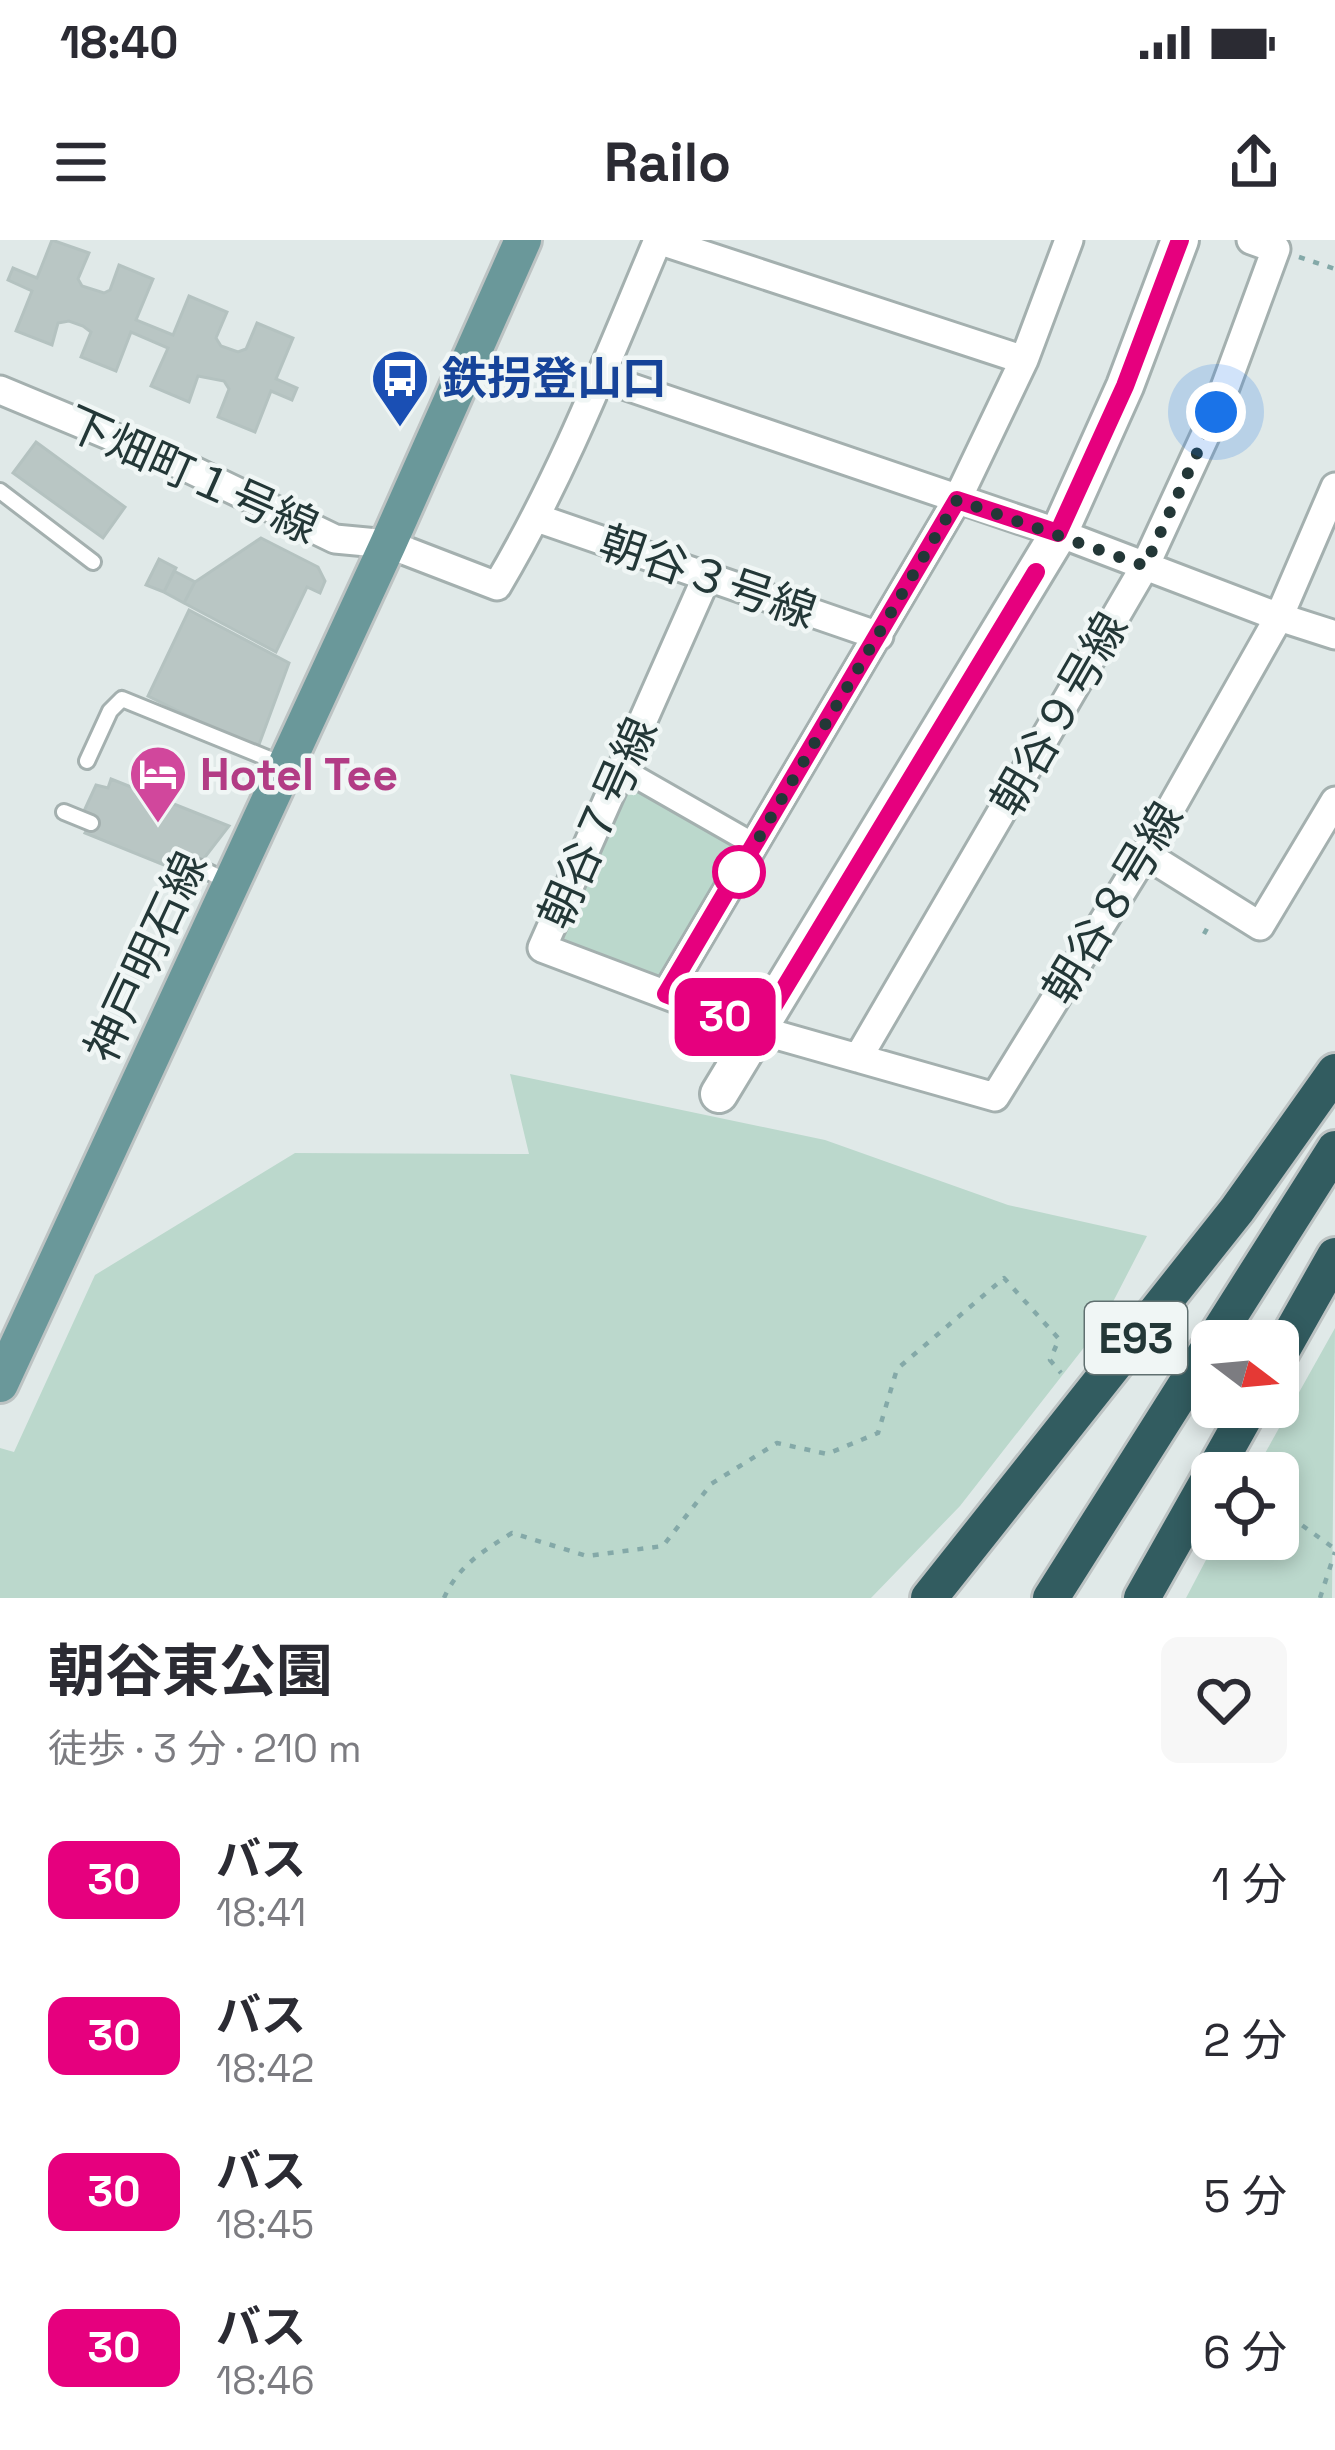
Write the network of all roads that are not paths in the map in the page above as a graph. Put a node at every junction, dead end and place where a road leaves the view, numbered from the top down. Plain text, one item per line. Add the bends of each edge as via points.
1 (524, 240) edge
2 (658, 240) edge
3 (1069, 240) edge
4 (1180, 240) edge
5 (1264, 245) edge
6 (1024, 360) junction
7 (603, 378) junction
8 (0, 390) edge
9 (1335, 487) edge
10 (0, 490) edge
11 (957, 500) junction
12 (537, 518) junction
13 (1058, 533) junction
14 (388, 544) junction
15 (93, 562) dead end
16 (1145, 566) junction
17 (707, 576) junction
18 (1279, 617) junction
19 (1335, 634) edge
20 (879, 636) junction
21 (87, 761) dead end
22 (286, 766) junction
23 (622, 769) junction
24 (1335, 801) edge
25 (64, 812) dead end
26 (91, 823) dead end
27 (755, 845) junction
28 (1145, 854) junction
29 (198, 867) dead end
30 (232, 884) junction
31 (666, 994) junction
32 (759, 1030) junction
33 (858, 1058) junction
34 (1335, 1072) edge
35 (719, 1094) dead end
36 (1335, 1149) edge
37 (1335, 1256) edge
38 (1299, 1320) edge
39 (0, 1384) edge
40 (1191, 1511) edge
41 (929, 1598) edge
42 (1052, 1598) edge
43 (1142, 1598) edge

1 - 14 main road, 神戸明石線
2 - 6 street
2 - 7 street
3 - 6 street
4 - 13 street
5 - 16 street, 朝谷９号線 via 1216,412
6 - 11 street
7 - 11 street
7 - 12 street
8 - 14 street, 下畑町１号線 via 335,539
9 - 18 street, 朝谷８号線
10 - 15 lane
11 - 13 street
11 - 20 street
12 - 14 street, 下畑町１号線 via 496,586
12 - 17 street, 朝谷３号線
13 - 16 street
13 - 32 street
14 - 22 main road, 神戸明石線
16 - 18 street
16 - 33 street, 朝谷９号線
17 - 20 street, 朝谷３号線
17 - 23 street, 朝谷７号線
18 - 19 street
18 - 28 street, 朝谷８号線
20 - 27 street
21 - 22 lane via 122,699
22 - 30 main road, 神戸明石線
23 - 27 street
23 - 31 street, 朝谷７号線 via 542,948
24 - 28 street via 1260,926
25 - 26 lane
27 - 31 street
28 - 33 street, 朝谷８号線 via 995,1096
29 - 30 lane
30 - 39 main road, 神戸明石線
31 - 32 street, 朝谷８号線
32 - 33 street, 朝谷８号線
32 - 35 street
34 - 41 highway, E93 via 1237,1210
36 - 42 highway, E93
37 - 38 highway
40 - 43 highway

